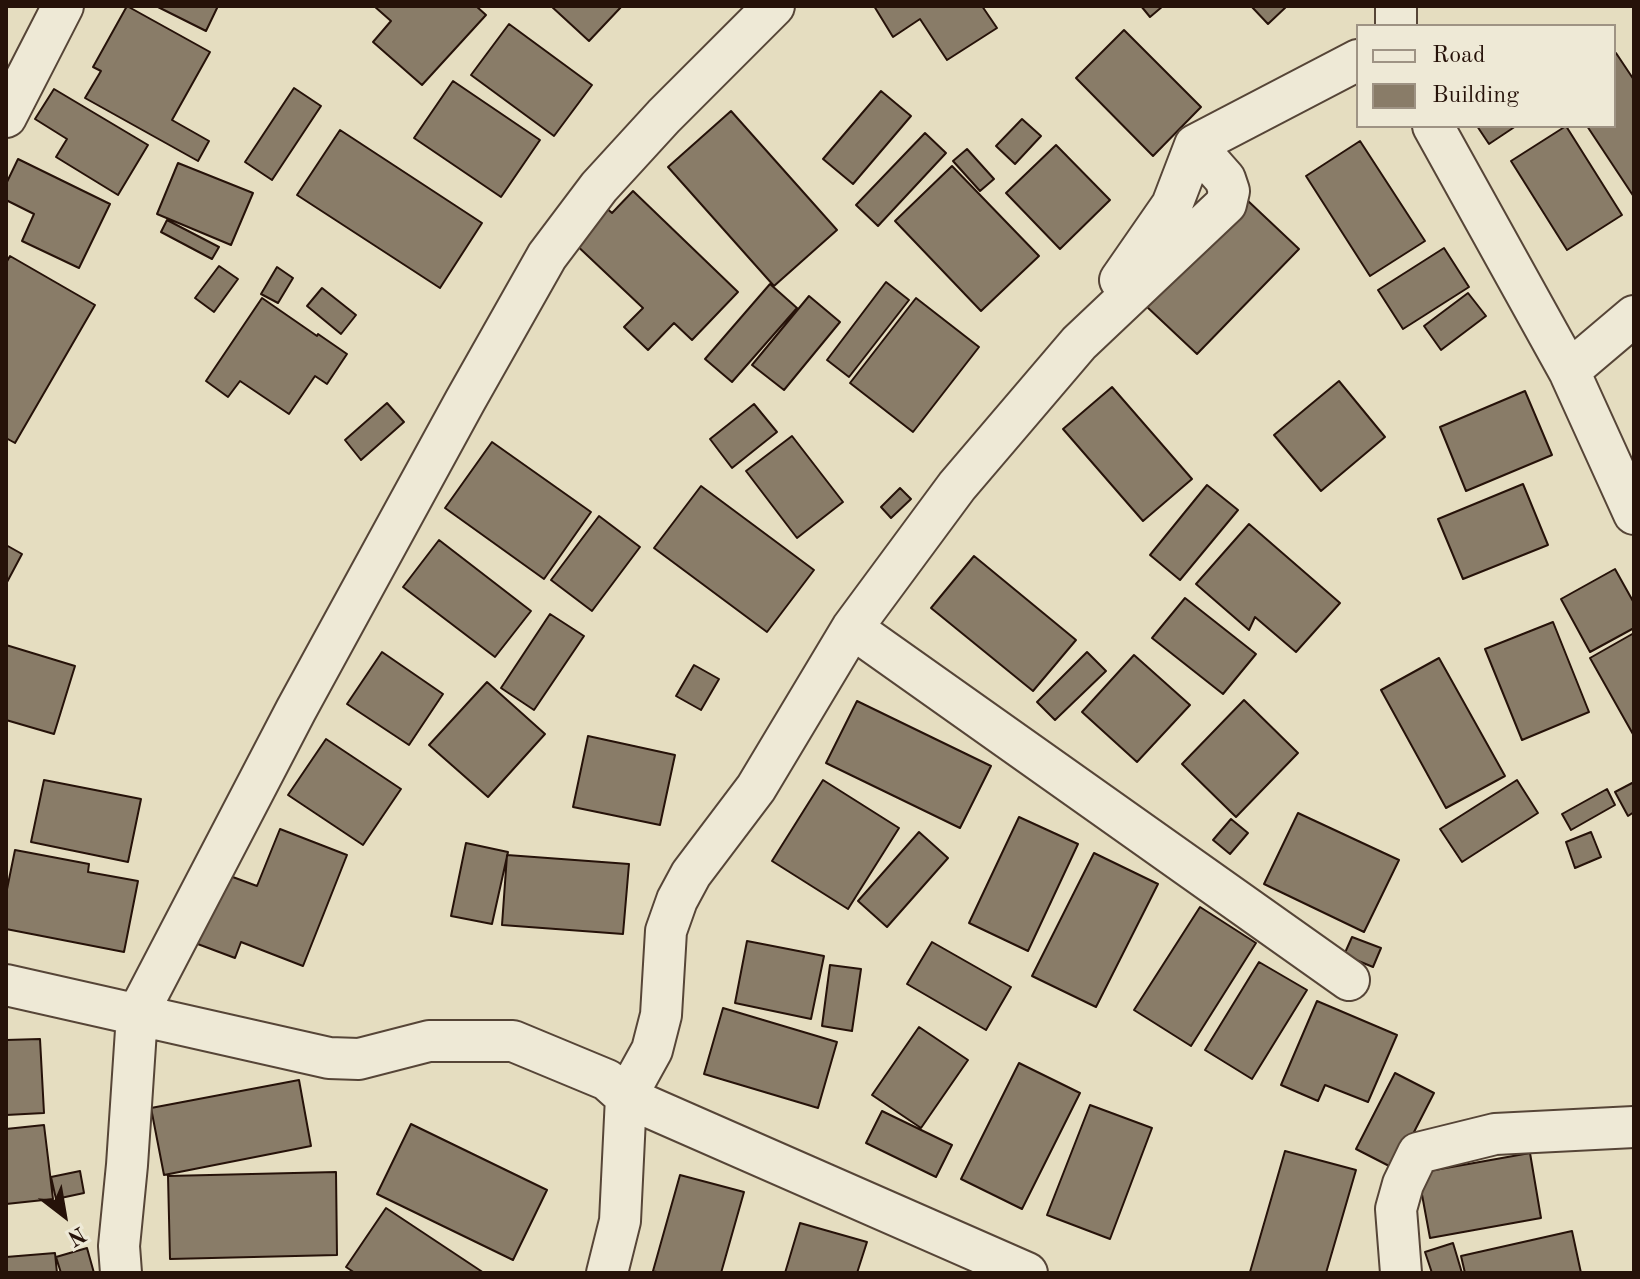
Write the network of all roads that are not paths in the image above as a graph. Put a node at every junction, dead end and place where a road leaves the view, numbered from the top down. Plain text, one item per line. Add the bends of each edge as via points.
1 (63, 6) edge
2 (774, 6) edge
3 (1356, 61) edge
4 (6, 117) edge
5 (1434, 128) edge
6 (1634, 316) edge
7 (1569, 371) junction
8 (1634, 514) edge
9 (852, 628) junction
10 (1349, 980) dead end
11 (6, 985) edge
12 (137, 1015) junction
13 (626, 1097) junction
14 (1634, 1127) edge
15 (121, 1273) edge
16 (607, 1273) edge
17 (1027, 1273) edge
18 (1401, 1273) edge

1 - 4 street
2 - 12 street via 664,116 547,256 304,696
3 - 9 street via 1195,145 1225,179 1226,204 1079,343 957,486
5 - 7 street
6 - 7 street
7 - 8 street
9 - 10 street
9 - 13 street via 756,788 677,900 666,931 661,1015 652,1050
11 - 12 street
12 - 13 street via 329,1058 359,1059 429,1041 513,1041 607,1080
12 - 15 street
13 - 16 street via 620,1221
13 - 17 street
14 - 18 street via 1495,1134 1418,1153 1396,1209

